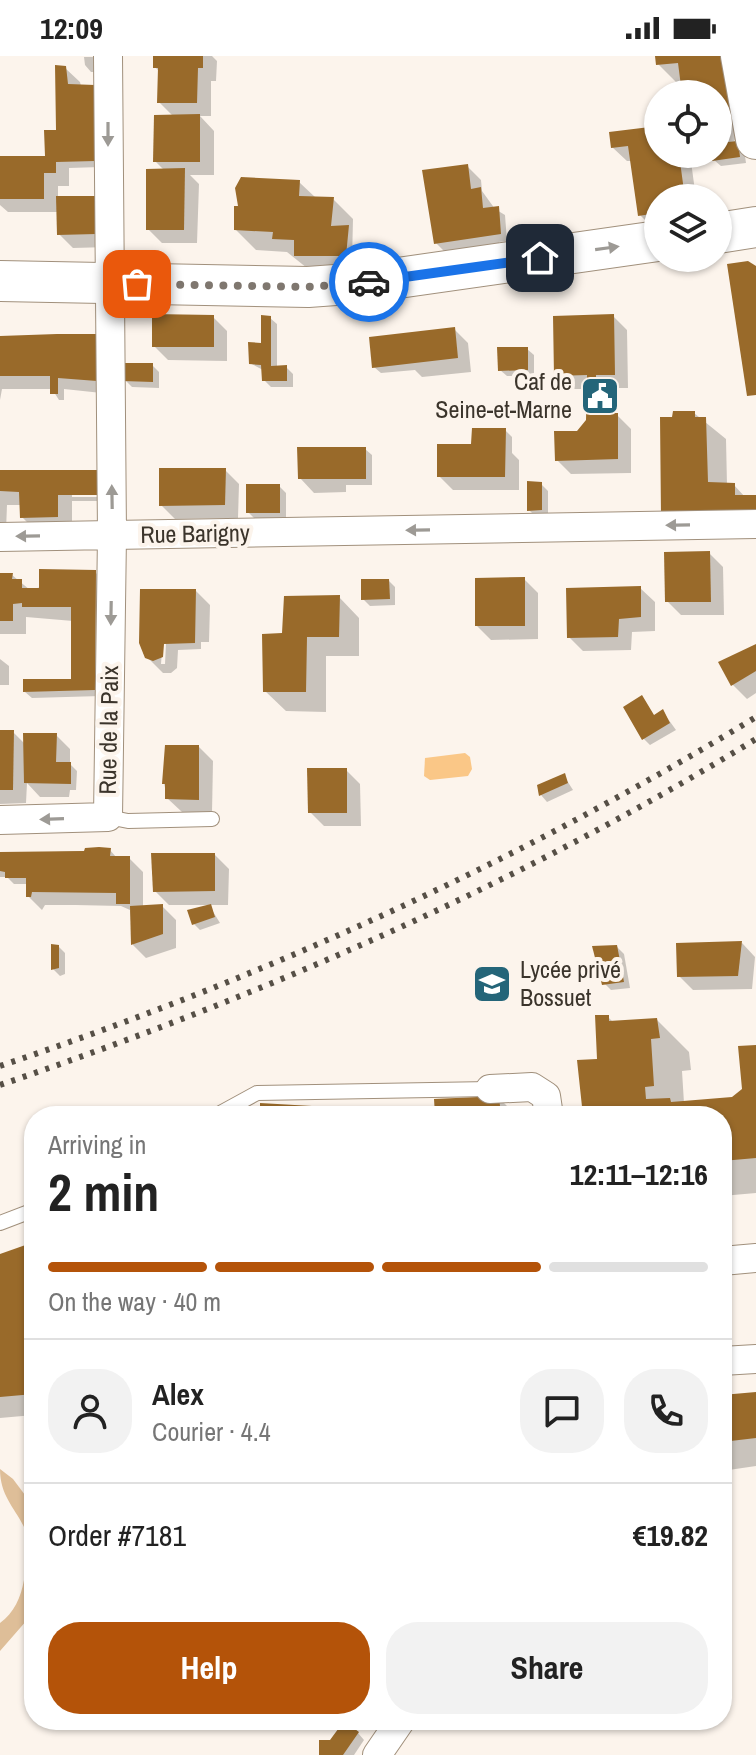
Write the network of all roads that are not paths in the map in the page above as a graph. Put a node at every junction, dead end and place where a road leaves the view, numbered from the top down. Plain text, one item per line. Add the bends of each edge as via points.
1 (108, 56) edge
2 (741, 56) edge
3 (756, 139) edge
4 (756, 227) edge
5 (732, 231) edge
6 (644, 243) edge
7 (0, 281) edge
8 (109, 284) junction
9 (756, 524) edge
10 (112, 535) junction
11 (0, 537) edge
12 (108, 817) junction
13 (212, 819) dead end
14 (0, 820) edge
15 (490, 1089) joint
16 (233, 1106) edge
17 (548, 1106) edge
18 (24, 1214) edge
19 (0, 1223) edge
20 (756, 1258) edge
21 (732, 1260) edge
22 (756, 1359) edge
23 (732, 1360) edge
24 (394, 1730) edge
25 (377, 1755) edge

1 -> 8 street, Rue Barigny
2 - 3 street
4 - 5 street
8 -> 6 street via 363,283
7 - 8 street
10 -> 8 street, Rue Barigny
9 -> 10 street, Rue Barigny
10 -> 11 street
10 -> 12 street, Rue de la Paix
12 - 13 lane
12 -> 14 street, Rue de la Paix
15 - 16 lane via 257,1093
15 - 17 street via 532,1087 546,1096
18 - 19 lane
20 - 21 street
22 - 23 street
24 - 25 street

